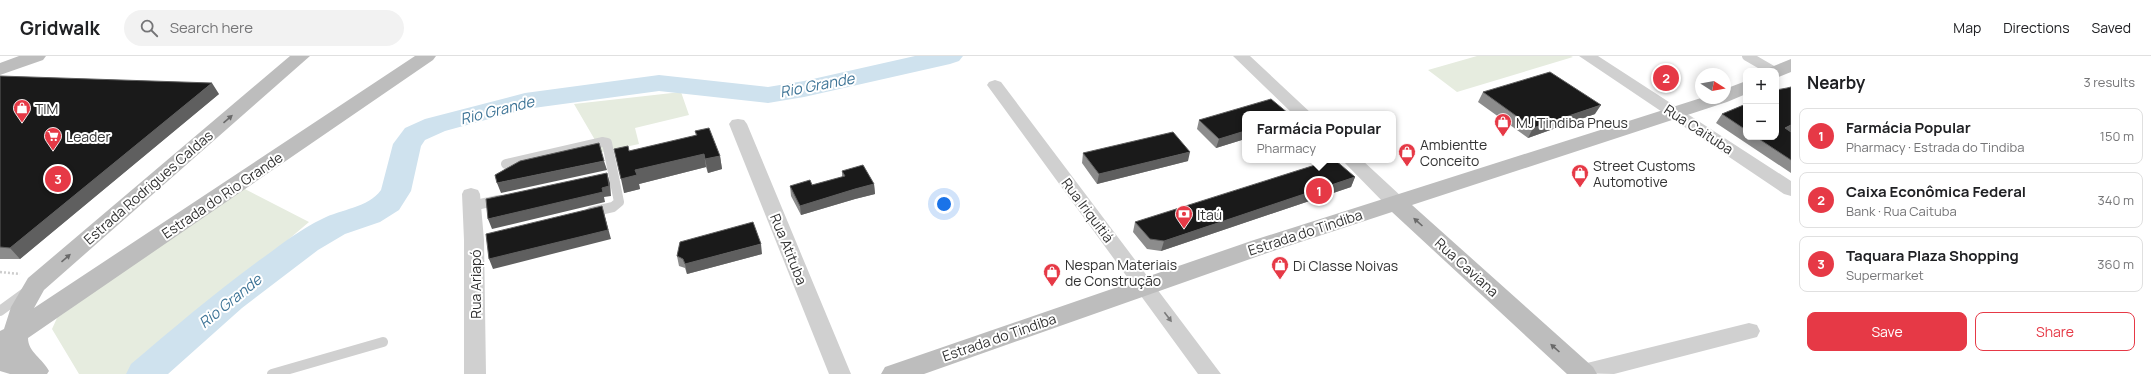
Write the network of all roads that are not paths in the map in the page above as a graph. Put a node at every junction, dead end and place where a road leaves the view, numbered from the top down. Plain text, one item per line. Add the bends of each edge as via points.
1 (37, 56) edge
2 (301, 56) edge
3 (427, 56) edge
4 (1242, 56) edge
5 (1586, 56) edge
6 (1747, 56) edge
7 (1784, 67) edge
8 (0, 70) edge
9 (995, 85) dead end
10 (1743, 88) edge
11 (1731, 93) edge
12 (1702, 104) edge
13 (1300, 111) edge
14 (1674, 113) junction
15 (738, 124) dead end
16 (1355, 163) edge
17 (506, 164) dead end
18 (615, 175) junction
19 (600, 178) edge
20 (1791, 190) edge
21 (510, 198) edge
22 (471, 200) joint
23 (1395, 202) junction
24 (582, 214) edge
25 (36, 284) junction
26 (1144, 286) junction
27 (0, 311) edge
28 (1749, 331) dead end
29 (8, 338) edge
30 (383, 342) dead end
31 (0, 361) edge
32 (38, 372) edge
33 (1583, 373) edge
34 (272, 374) edge
35 (475, 374) edge
36 (840, 374) edge
37 (894, 374) edge
38 (1210, 374) edge

1 - 8 street
25 -> 2 street, Estrada Rodrigues Caldas
3 - 29 street, Estrada do Rio Grande
4 - 13 street
5 - 14 street, Rua Caituba
6 - 7 lane
9 - 26 street, Rua Iriquitiá
10 - 11 street
12 - 14 street, Estrada do Tindiba
14 - 20 street, Rua Caituba
14 - 23 street, Estrada do Tindiba
15 - 36 street, Rua Atituba
16 - 23 street, Rua Caviana
17 - 18 lane via 602,142 607,143
18 - 19 lane
18 - 24 lane via 619,202 617,205
21 - 22 lane
22 - 35 street, Rua Ariapó via 478,239
23 - 26 street, Estrada do Tindiba
33 -> 23 street, Rua Caviana
25 - 27 lane
25 - 29 street, Estrada Rodrigues Caldas
26 - 37 street, Estrada do Tindiba
26 -> 38 street, Rua Iriquitiá
28 - 33 street
29 - 32 street, Estrada Rodrigues Caldas
30 - 34 lane
31 - 32 street

